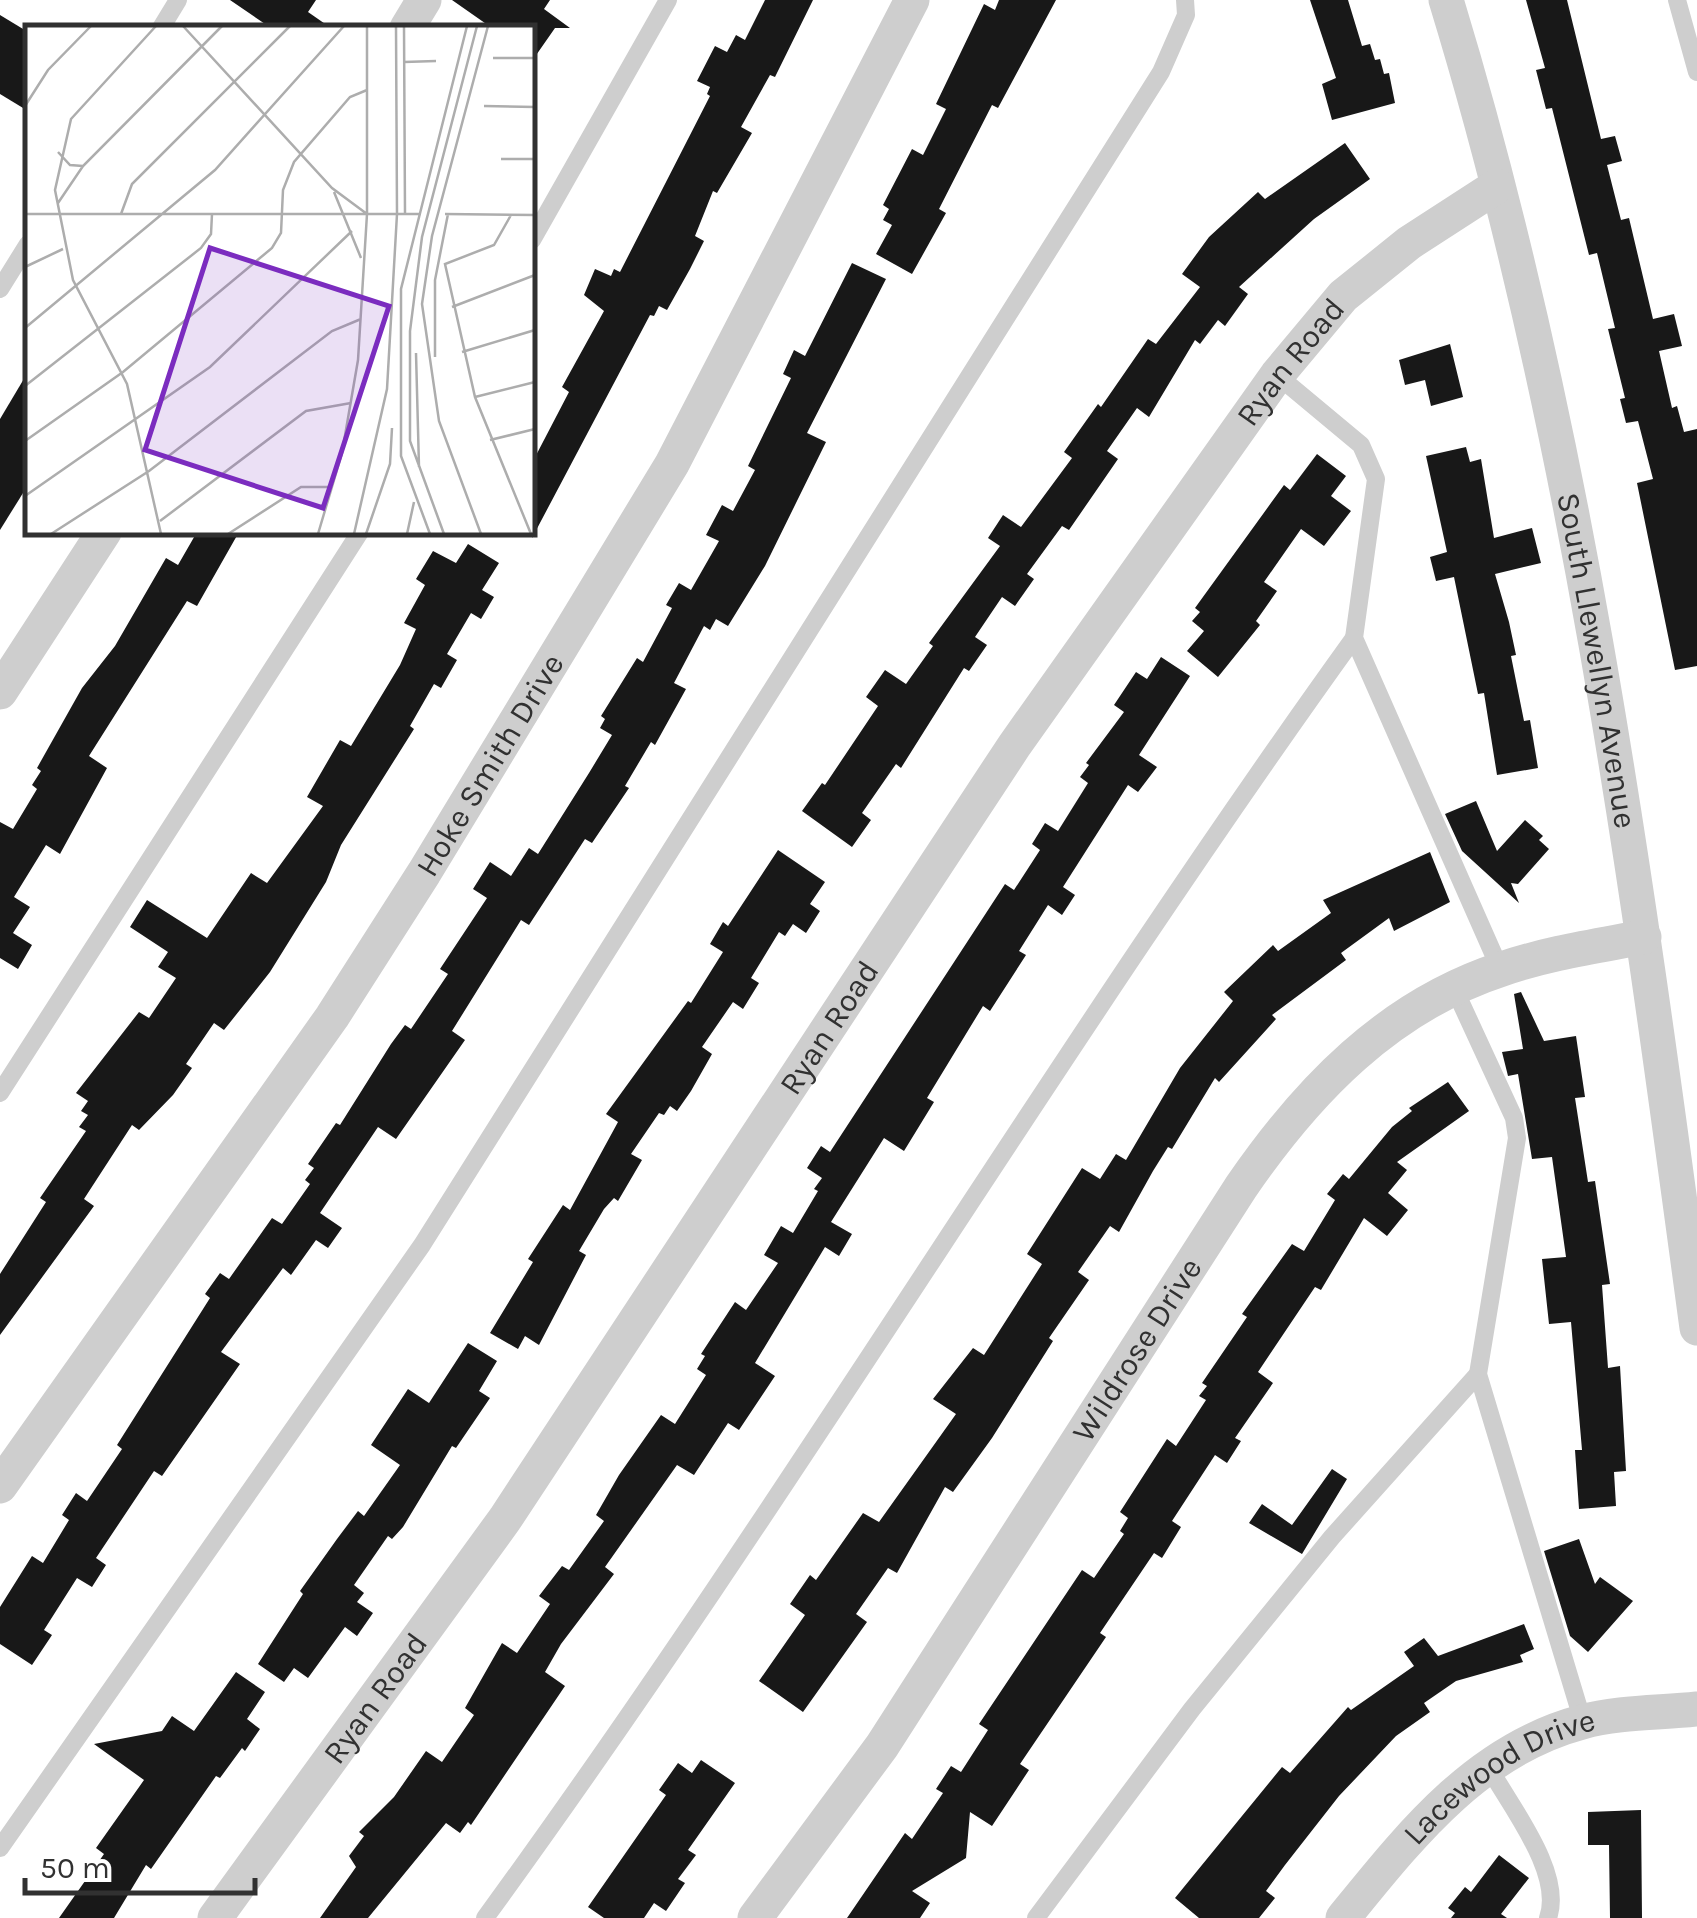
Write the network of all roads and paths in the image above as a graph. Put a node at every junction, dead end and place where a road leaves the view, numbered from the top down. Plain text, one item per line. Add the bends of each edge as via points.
1 (178, 0) edge
2 (424, 0) edge
3 (668, 0) edge
4 (912, 0) edge
5 (1185, 0) edge
6 (1446, 0) edge
7 (1677, 0) edge
8 (163, 25) edge
9 (409, 25) edge
10 (1697, 72) edge
11 (1497, 186) junction
12 (535, 235) edge
13 (25, 249) edge
14 (0, 289) edge
15 (1277, 376) junction
16 (102, 535) edge
17 (358, 535) edge
18 (1354, 638) junction
19 (0, 692) edge
20 (1644, 937) junction
21 (1500, 969) junction
22 (1455, 990) junction
23 (0, 1093) edge
24 (1697, 1328) edge
25 (1478, 1374) junction
26 (0, 1486) edge
27 (1697, 1710) edge
28 (1583, 1722) junction
29 (1488, 1766) junction
30 (0, 1848) edge
31 (215, 1918) edge
32 (485, 1918) edge
33 (755, 1918) edge
34 (1036, 1918) edge
35 (1343, 1918) edge
36 (1548, 1918) edge

1 - 8 lane
2 - 9 street
3 - 12 lane
4 - 26 street, Hoke Smith Drive via 672,464 424,873 332,1017
5 - 30 lane via 1186,15 1162,72 514,1102 368,1324
6 - 11 street, South Llewellyn Avenue
7 - 10 lane
11 - 15 street, Ryan Road via 1409,243 1344,296
11 - 20 street, South Llewellyn Avenue via 1578,545
13 - 14 lane
15 - 18 lane via 1361,444 1376,479
15 - 31 street, Ryan Road via 1014,746 505,1520
16 - 19 street
17 - 23 lane
18 - 21 lane
18 - 32 lane via 1205,845 698,1615
20 - 21 street, Wildrose Drive
20 - 24 street, South Llewellyn Avenue
21 - 22 street, Wildrose Drive
22 - 25 lane via 1517,1138
22 - 33 street, Wildrose Drive via 1378,1034 1326,1078 1280,1131 882,1746
25 - 28 lane
25 - 34 lane via 1192,1708
27 - 28 street, Lacewood Drive
28 - 29 street, Lacewood Drive
29 - 35 street, Lacewood Drive via 1408,1838
29 - 36 lane via 1546,1868 1553,1892

